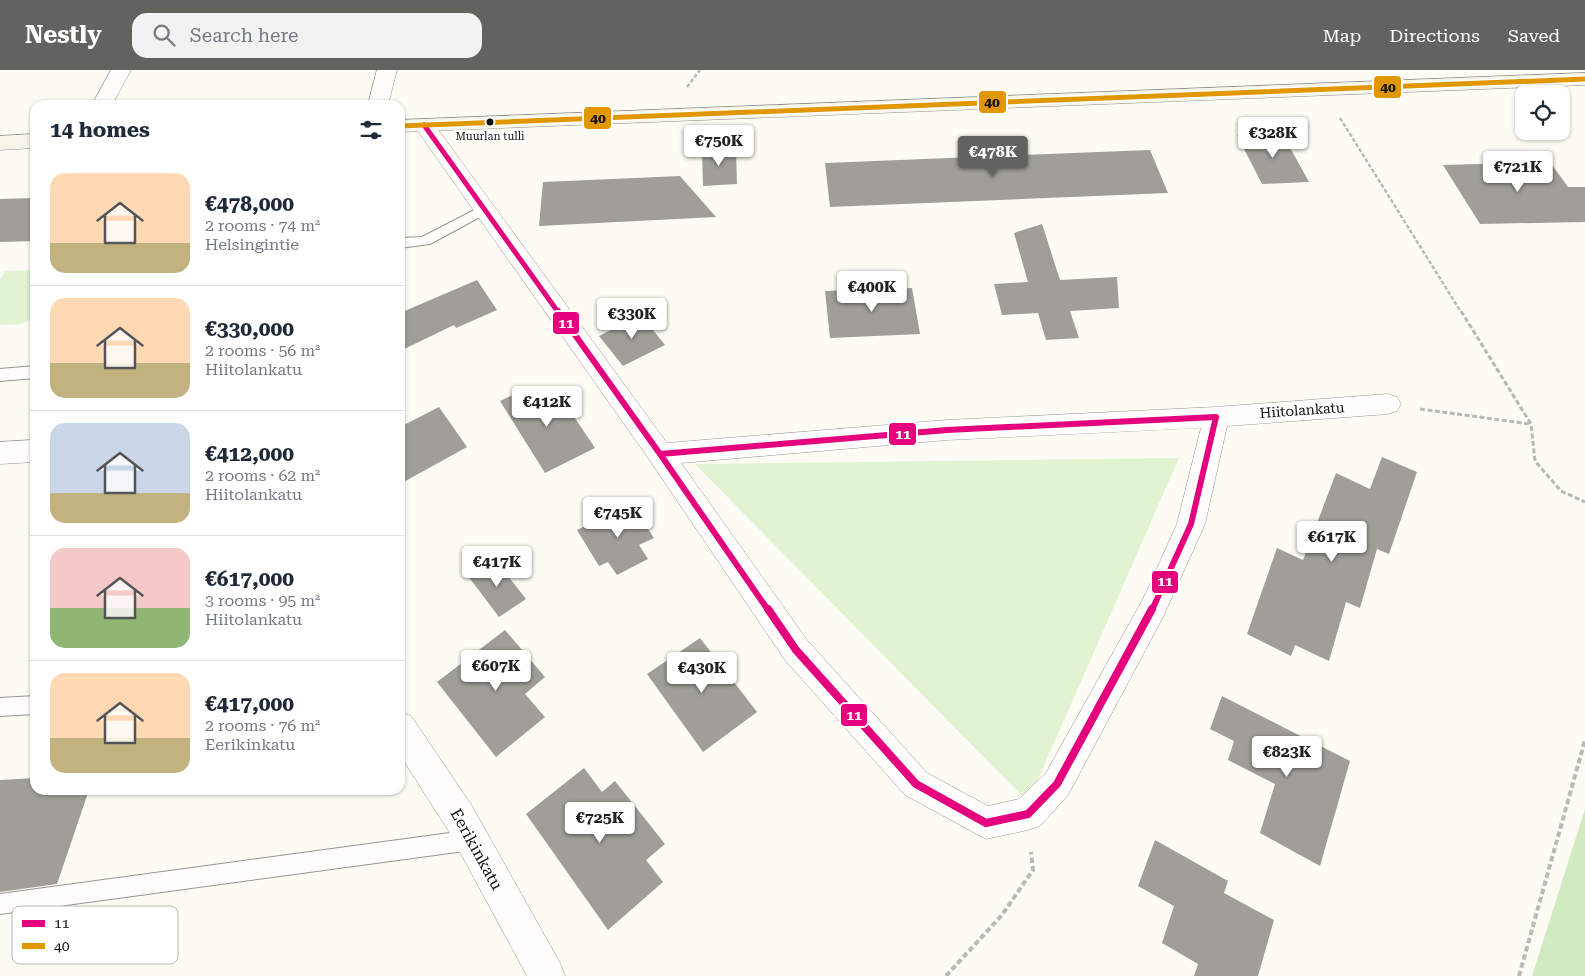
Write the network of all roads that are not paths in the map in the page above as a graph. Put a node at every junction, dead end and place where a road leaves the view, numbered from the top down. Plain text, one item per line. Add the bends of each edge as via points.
1 (121, 70) edge
2 (387, 70) edge
3 (1585, 79) edge
4 (105, 100) edge
5 (379, 100) edge
6 (412, 125) edge
7 (30, 141) edge
8 (0, 143) edge
9 (484, 209) junction
10 (405, 243) edge
11 (30, 372) edge
12 (0, 375) edge
13 (1388, 404) road end
14 (1216, 417) junction
15 (30, 451) edge
16 (0, 453) edge
17 (660, 454) junction
18 (30, 705) edge
19 (0, 707) edge
20 (405, 735) edge
21 (472, 840) junction
22 (0, 904) edge
23 (547, 976) edge

1 - 4 street
2 - 5 street
3 - 6 main road
6 - 9 street
7 - 8 main road
9 - 10 lane via 425,241
9 - 17 street
11 - 12 lane
13 - 14 street, Hiitolankatu
14 - 17 street, Hiitolankatu via 947,430
14 - 17 street via 1191,524 1153,608 1058,784 1028,814 986,822 916,784 796,650
15 - 16 street
18 - 19 lane
20 - 21 street, Eerikinkatu
21 - 22 lane
21 - 23 street, Eerikinkatu

